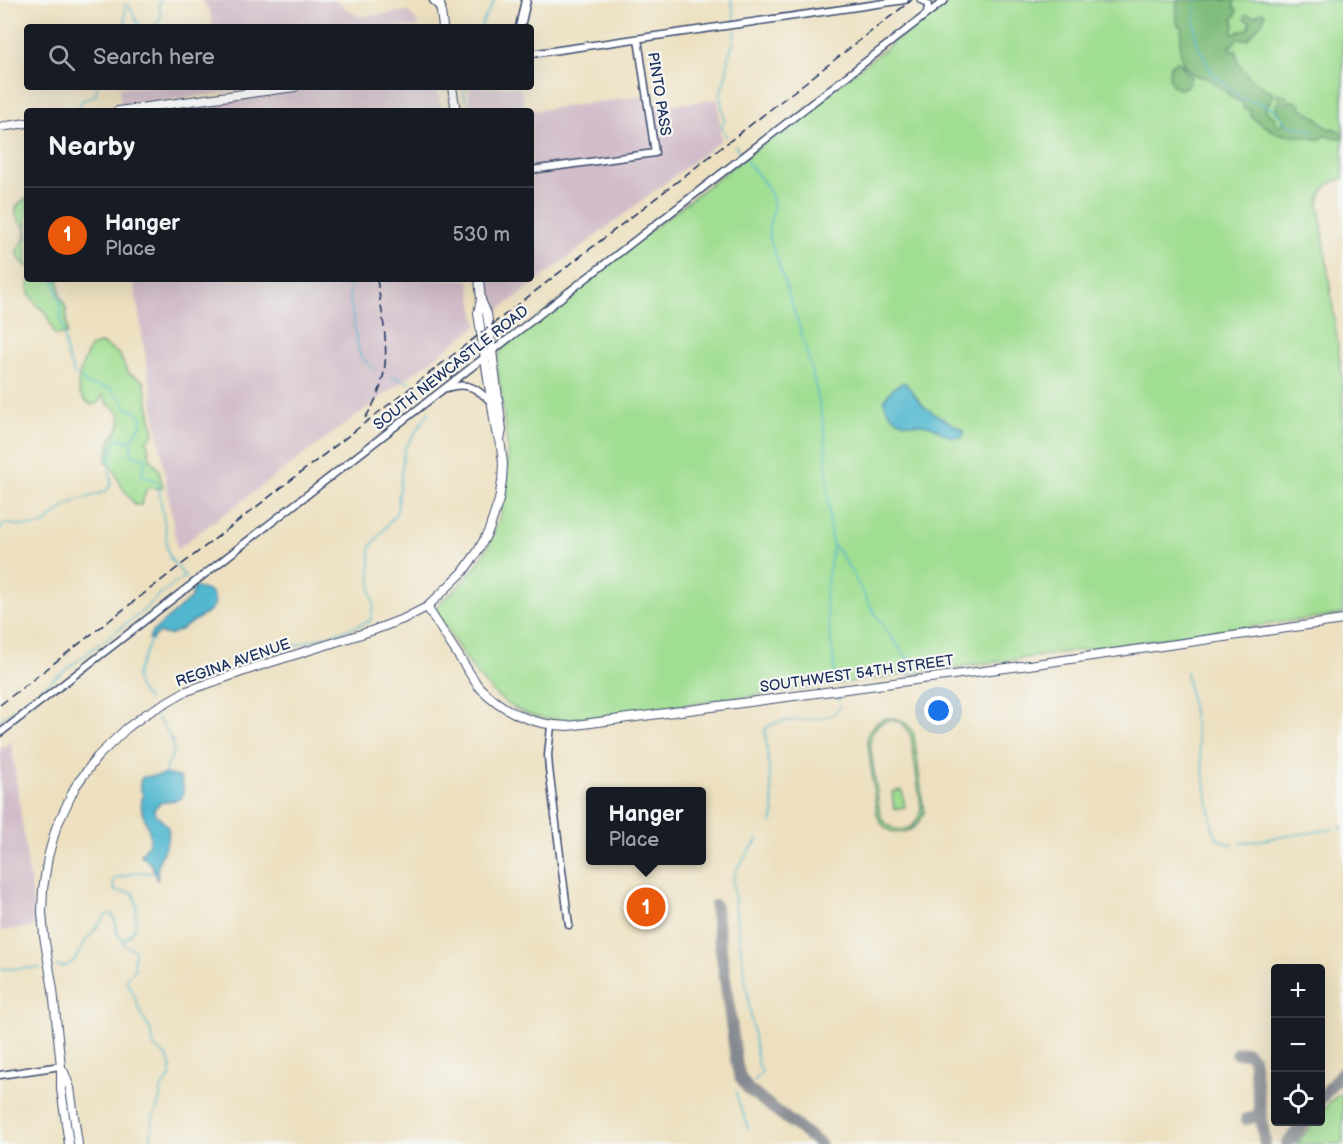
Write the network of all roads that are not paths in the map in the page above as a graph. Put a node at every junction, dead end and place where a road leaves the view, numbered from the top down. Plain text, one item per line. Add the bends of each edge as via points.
1 (434, 0) edge
2 (526, 0) edge
3 (905, 0) edge
4 (921, 0) edge
5 (945, 0) edge
6 (936, 3) edge
7 (440, 4) edge
8 (926, 15) junction
9 (443, 24) edge
10 (521, 24) edge
11 (638, 39) junction
12 (534, 54) edge
13 (273, 90) edge
14 (452, 90) edge
15 (140, 108) edge
16 (456, 108) edge
17 (24, 123) edge
18 (0, 127) edge
19 (534, 170) edge
20 (479, 282) edge
21 (488, 354) junction
22 (438, 392) junction
23 (492, 403) junction
24 (500, 439) junction
25 (427, 607) junction
26 (1343, 620) edge
27 (551, 726) junction
28 (0, 733) edge
29 (569, 925) dead end
30 (61, 1066) junction
31 (0, 1075) edge
32 (69, 1144) edge
33 (78, 1144) edge

1 - 7 highway
2 - 10 highway
3 - 11 street
4 - 8 street via 929,6
5 - 6 street, SOUTH NEWCASTLE ROAD
6 - 8 street, SOUTH NEWCASTLE ROAD
7 - 9 main road
8 - 21 street, SOUTH NEWCASTLE ROAD
11 - 12 street
11 - 19 street, PINTO PASS via 656,153
13 - 15 main road
14 - 16 main road
17 - 18 main road
20 - 21 main road via 487,314
21 - 22 street, SOUTH NEWCASTLE ROAD
21 - 23 main road
21 - 24 main road via 502,430
22 - 23 street via 458,385 470,386
22 - 28 street, SOUTH NEWCASTLE ROAD
23 - 24 main road
24 - 25 main road, REGINA AVENUE via 502,481 489,530 463,572
25 - 27 main road, SOUTHWEST 54TH STREET via 488,696 522,718
25 - 30 main road, REGINA AVENUE via 374,630 184,693 146,714 97,757 75,787 56,828 43,889 44,936
26 - 27 main road, SOUTHWEST 54TH STREET via 599,723
27 - 29 street via 549,769
30 - 31 street
30 - 32 main road, REGINA AVENUE
30 - 33 main road, REGINA AVENUE via 70,1088

